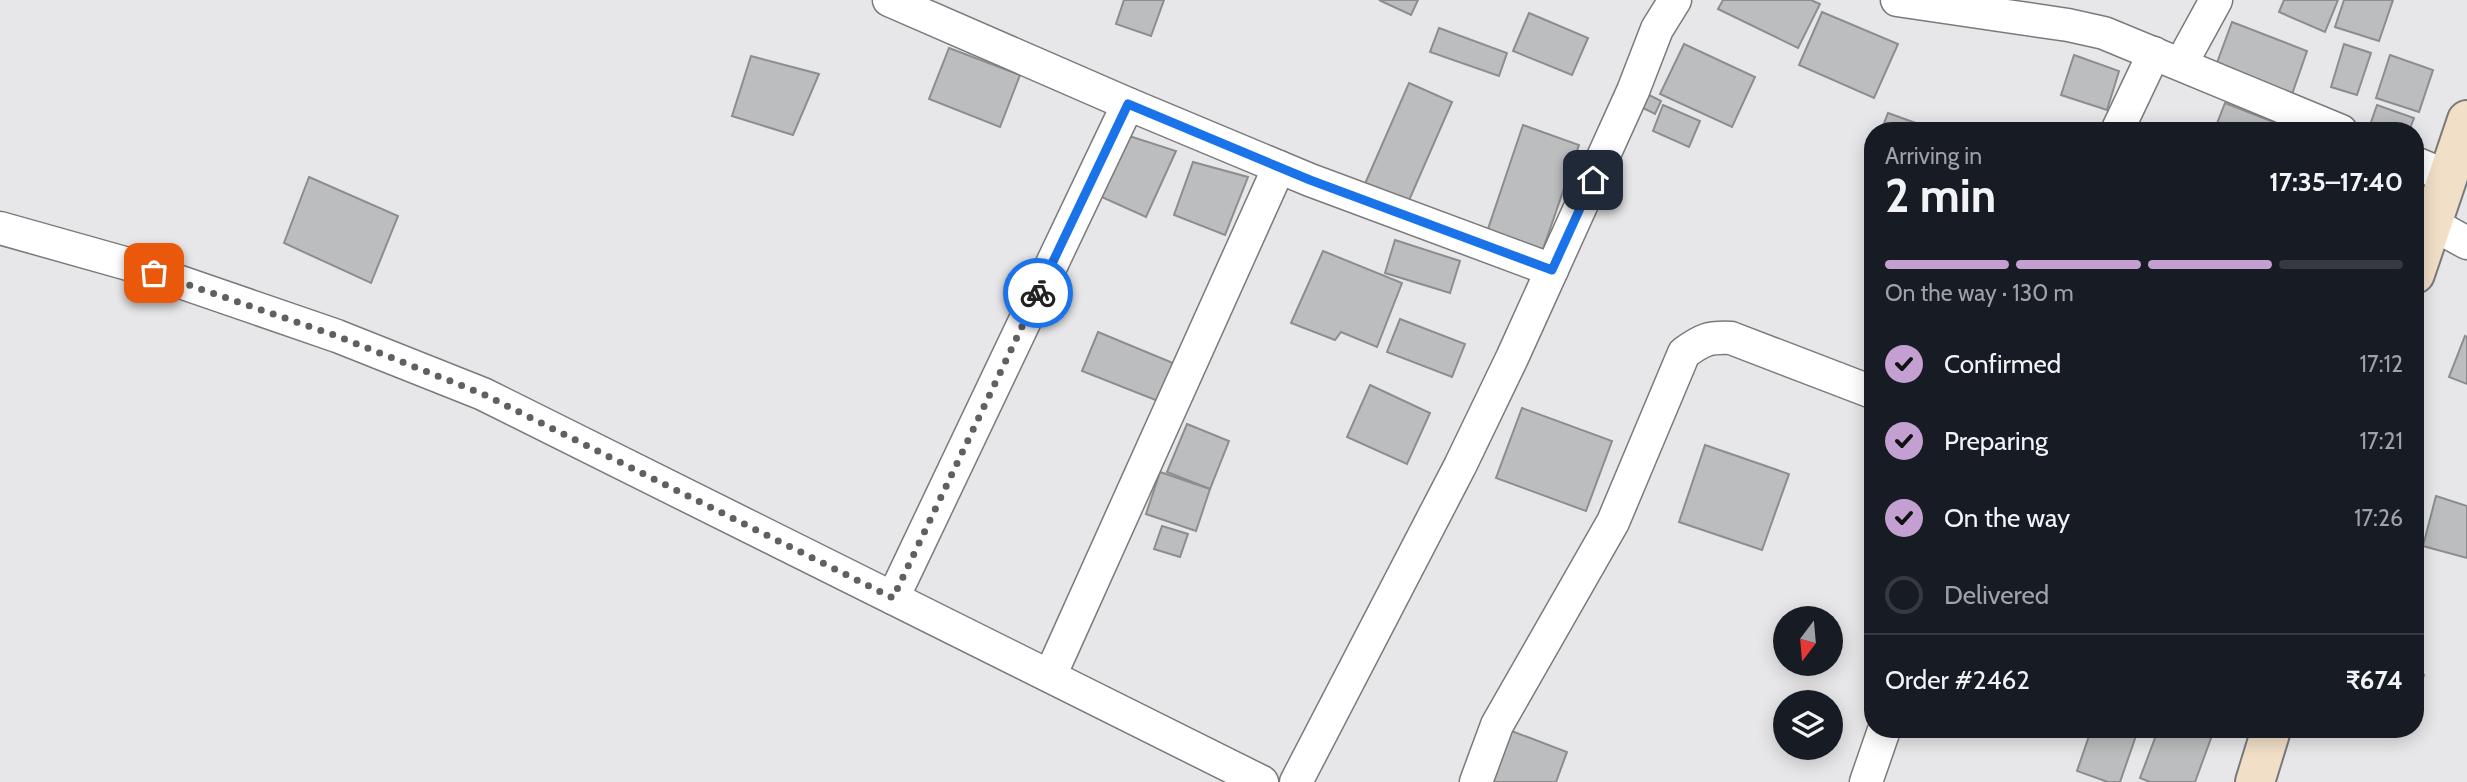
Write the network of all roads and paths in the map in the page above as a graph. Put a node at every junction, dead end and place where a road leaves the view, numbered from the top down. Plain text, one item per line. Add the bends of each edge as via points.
1 (889, 0) edge
2 (1675, 0) edge
3 (1897, 0) edge
4 (2216, 0) edge
5 (2075, 12) edge
6 (2168, 58) junction
7 (1128, 104) junction
8 (2467, 120) edge
9 (2123, 122) edge
10 (2320, 122) edge
11 (1279, 167) junction
12 (2431, 169) edge
13 (2431, 223) junction
14 (0, 228) edge
15 (2467, 243) edge
16 (2424, 245) edge
17 (1552, 270) junction
18 (1864, 389) edge
19 (893, 598) junction
20 (1050, 676) junction
21 (1881, 738) edge
22 (2269, 738) edge
23 (1262, 782) edge
24 (1296, 782) edge
25 (1476, 782) edge
26 (1866, 782) edge
27 (2255, 782) edge

1 - 7 street
2 - 17 street via 1657,29
3 - 5 street
4 - 6 street
5 - 6 street via 2104,33
6 - 9 street
6 - 10 street
7 - 11 street
7 - 19 street
8 - 12 main road
11 - 17 street
11 - 20 street
12 - 13 main road
13 - 15 street
13 - 16 main road
14 - 19 street via 128,264 324,331 483,394
17 - 24 street via 1466,454
18 - 25 street via 1731,338 1711,337 1684,353 1613,522 1497,725
19 - 20 street
20 - 23 street
21 - 26 street
22 - 27 main road

